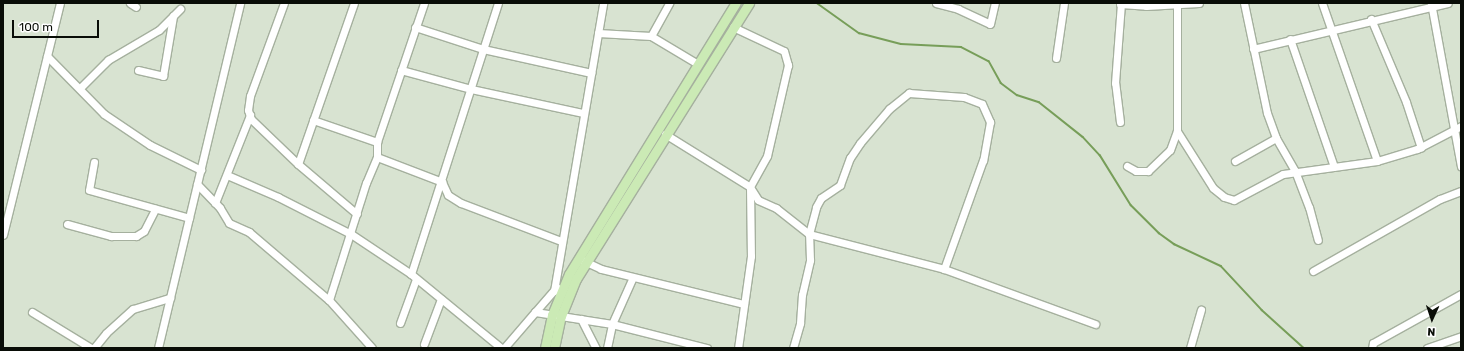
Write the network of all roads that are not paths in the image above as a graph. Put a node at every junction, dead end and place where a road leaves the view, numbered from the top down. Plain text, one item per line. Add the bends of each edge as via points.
1 (60, 3) edge
2 (240, 3) edge
3 (284, 3) edge
4 (354, 3) edge
5 (424, 3) edge
6 (498, 3) edge
7 (603, 3) edge
8 (669, 3) edge
9 (736, 3) edge
10 (749, 3) edge
11 (936, 3) edge
12 (995, 3) edge
13 (1064, 3) edge
14 (1199, 3) edge
15 (1244, 3) edge
16 (1322, 3) edge
17 (1448, 3) edge
18 (1120, 4) edge
19 (1177, 4) edge
20 (1431, 5) edge
21 (958, 6) edge
22 (180, 9) dead end
23 (173, 16) junction
24 (1371, 19) junction
25 (416, 27) junction
26 (733, 27) junction
27 (1332, 29) junction
28 (598, 33) junction
29 (651, 36) junction
30 (1290, 39) junction
31 (483, 49) junction
32 (1253, 49) junction
33 (47, 56) junction
34 (1056, 58) dead end
35 (698, 64) junction
36 (138, 70) dead end
37 (401, 70) junction
38 (591, 73) junction
39 (80, 88) junction
40 (470, 89) junction
41 (583, 113) junction
42 (250, 115) junction
43 (313, 120) junction
44 (1120, 122) dead end
45 (1461, 126) edge
46 (1177, 131) junction
47 (1452, 131) junction
48 (665, 134) junction
49 (1276, 138) junction
50 (377, 142) junction
51 (1421, 148) junction
52 (377, 157) junction
53 (1235, 161) dead end
54 (1377, 161) junction
55 (94, 162) dead end
56 (298, 164) junction
57 (1127, 166) dead end
58 (1461, 166) edge
59 (1334, 167) junction
60 (200, 170) junction
61 (1295, 171) junction
62 (227, 175) junction
63 (442, 182) junction
64 (197, 184) junction
65 (750, 187) junction
66 (1461, 190) edge
67 (216, 204) junction
68 (155, 209) junction
69 (357, 214) junction
70 (189, 218) junction
71 (67, 224) dead end
72 (351, 234) junction
73 (809, 234) junction
74 (3, 235) edge
75 (1318, 240) dead end
76 (561, 241) junction
77 (582, 260) junction
78 (944, 269) junction
79 (1313, 271) dead end
80 (569, 274) junction
81 (414, 276) junction
82 (633, 277) junction
83 (554, 291) junction
84 (1461, 294) edge
85 (170, 298) junction
86 (441, 299) junction
87 (328, 300) junction
88 (744, 304) junction
89 (1201, 310) dead end
90 (32, 312) dead end
91 (535, 312) junction
92 (557, 315) junction
93 (581, 319) junction
94 (400, 323) dead end
95 (612, 324) junction
96 (1095, 324) dead end
97 (1461, 336) edge
98 (424, 344) dead end
99 (92, 348) edge
100 (158, 348) edge
101 (372, 348) edge
102 (502, 348) edge
103 (545, 348) edge
104 (554, 348) edge
105 (596, 348) edge
106 (607, 348) edge
107 (706, 348) edge
108 (738, 348) edge
109 (793, 348) edge
110 (1190, 348) edge
111 (1372, 348) edge
112 (1427, 348) edge

1 - 33 street
2 - 60 street
3 - 42 street via 250,96
4 - 43 street
5 - 25 street
6 - 31 street
7 - 28 street
8 - 29 street
9 - 35 main road
10 - 26 main road
11 - 21 street
12 - 21 street via 990,24
13 - 34 street
14 - 19 street
15 - 32 street
16 - 27 street
17 - 20 street
18 - 19 street
18 - 44 street via 1115,84
19 - 46 street
20 - 24 street
20 - 47 street
22 - 23 street
23 - 36 street via 164,76
23 - 39 street via 159,30 108,60
24 - 27 street
24 - 51 street via 1406,102
25 - 31 street
25 - 37 street
26 - 48 main road
26 - 65 street via 784,51 788,58 767,156
27 - 30 street
27 - 54 street
28 - 29 street
28 - 38 street
29 - 35 street
30 - 32 street
30 - 59 street
31 - 38 street
31 - 40 street
32 - 49 street
33 - 39 street
33 - 74 street
35 - 77 main road
37 - 40 street
37 - 50 street
38 - 41 street
39 - 60 street via 104,114 150,145
40 - 41 street
40 - 63 street
41 - 76 street
42 - 56 street
42 - 62 street
43 - 50 street
43 - 56 street
45 - 47 street
46 - 57 street via 1170,150 1148,171 1136,171
46 - 61 street via 1213,188 1224,197 1238,200 1283,174
47 - 51 street
47 - 58 street
48 - 65 street
48 - 77 main road
49 - 53 street
49 - 61 street
50 - 52 street
51 - 54 street
52 - 63 street
52 - 69 street via 366,182
54 - 59 street
55 - 68 street via 89,190
56 - 69 street
59 - 61 street
60 - 64 street
61 - 75 street via 1310,207
62 - 67 street
62 - 72 street via 278,197
63 - 76 street via 448,195 461,203
63 - 81 street
64 - 67 street
64 - 70 street
65 - 73 street via 758,200 776,208
65 - 88 street via 751,256
66 - 79 street via 1440,199
67 - 87 street via 229,223 250,232
68 - 70 street
68 - 71 street via 144,231 136,236 111,236
69 - 72 street
70 - 85 street
72 - 81 street
72 - 87 street
73 - 78 street
73 - 78 street via 821,198 840,185 850,158 860,143 904,96 914,92 964,97 982,104 987,110 990,122 989,135
73 - 109 street via 810,260 800,323
76 - 83 street
77 - 80 main road
77 - 82 street
77 - 92 main road via 573,285
78 - 96 street
80 - 83 street
80 - 92 main road
81 - 86 street
81 - 94 street
82 - 88 street
82 - 95 street
83 - 91 street
84 - 111 street via 1378,339
85 - 99 street via 133,308
85 - 100 street
86 - 98 street
86 - 102 street
87 - 101 street
88 - 108 street
89 - 110 street
90 - 99 street
91 - 92 street
91 - 102 street
92 - 93 street
92 - 103 main road
92 - 104 main road
93 - 95 street
93 - 105 street
95 - 106 street
95 - 107 street
97 - 112 street

